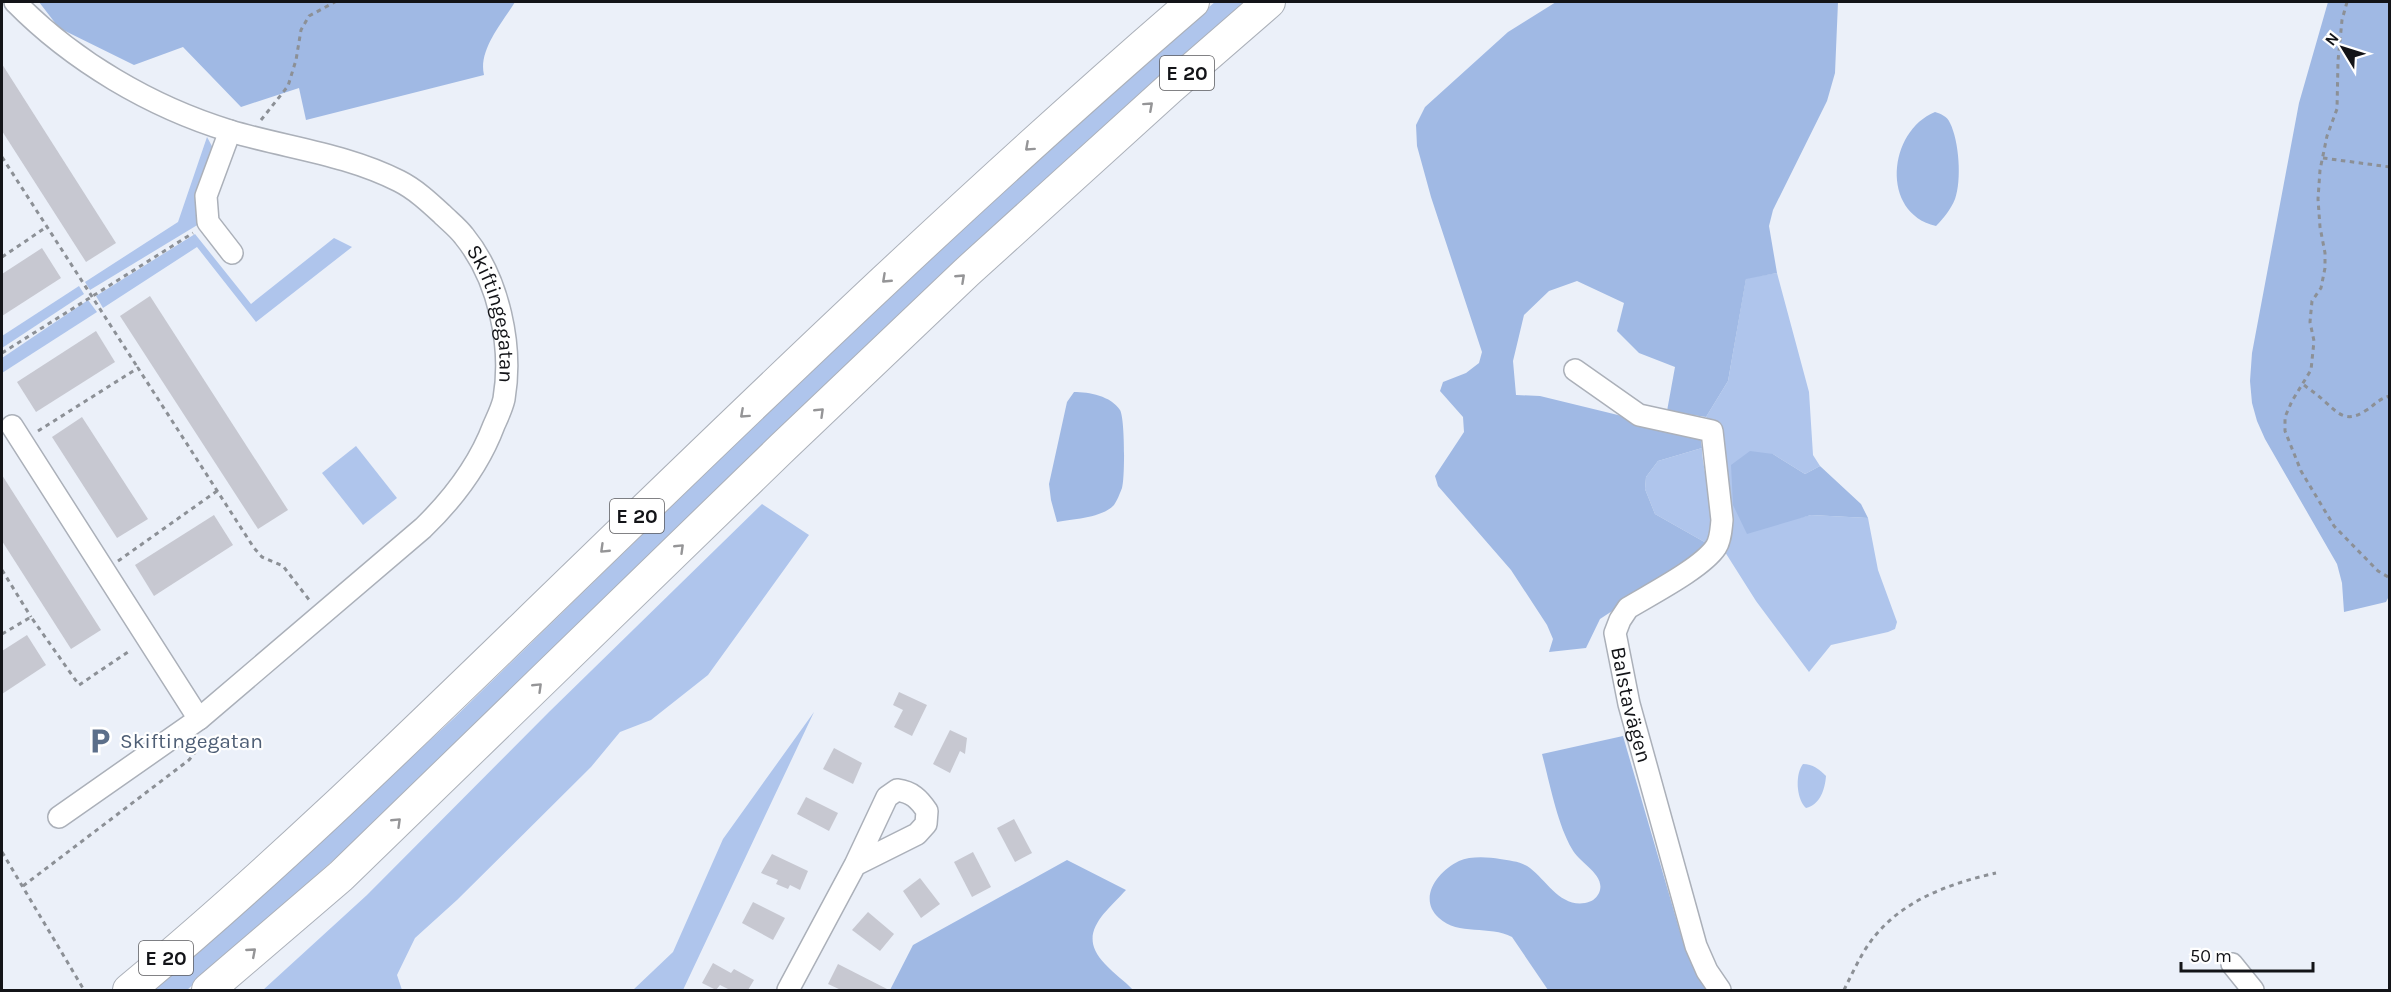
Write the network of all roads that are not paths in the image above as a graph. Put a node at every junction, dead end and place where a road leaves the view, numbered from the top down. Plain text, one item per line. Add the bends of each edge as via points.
1 (15, 2) edge
2 (1193, 2) edge
3 (1269, 2) edge
4 (240, 133) junction
5 (232, 253) dead end
6 (1575, 370) dead end
7 (17, 433) road end
8 (198, 719) junction
9 (59, 817) dead end
10 (855, 865) dead end
11 (2232, 964) dead end
12 (129, 990) edge
13 (208, 990) edge
14 (788, 990) edge
15 (1720, 990) edge
16 (2253, 990) edge

1 - 4 street, Skiftingegatan via 45,30 115,79 172,109
2 -> 12 highway, E 20 via 932,236 395,750 250,885
13 -> 3 highway, E 20 via 350,868 959,279
4 - 5 street via 206,196 208,222
4 - 8 street, Skiftingegatan via 350,160 400,181 424,197 464,236 480,261 499,304 507,359 503,401 488,443 466,480 423,528
6 - 15 street, Balstavägen via 1639,415 1712,431 1722,520 1716,546 1703,560 1628,608 1615,633 1629,704 1684,908 1696,946
7 - 8 street
8 - 9 street, Skiftingegatan
10 - 14 street
11 - 16 street

